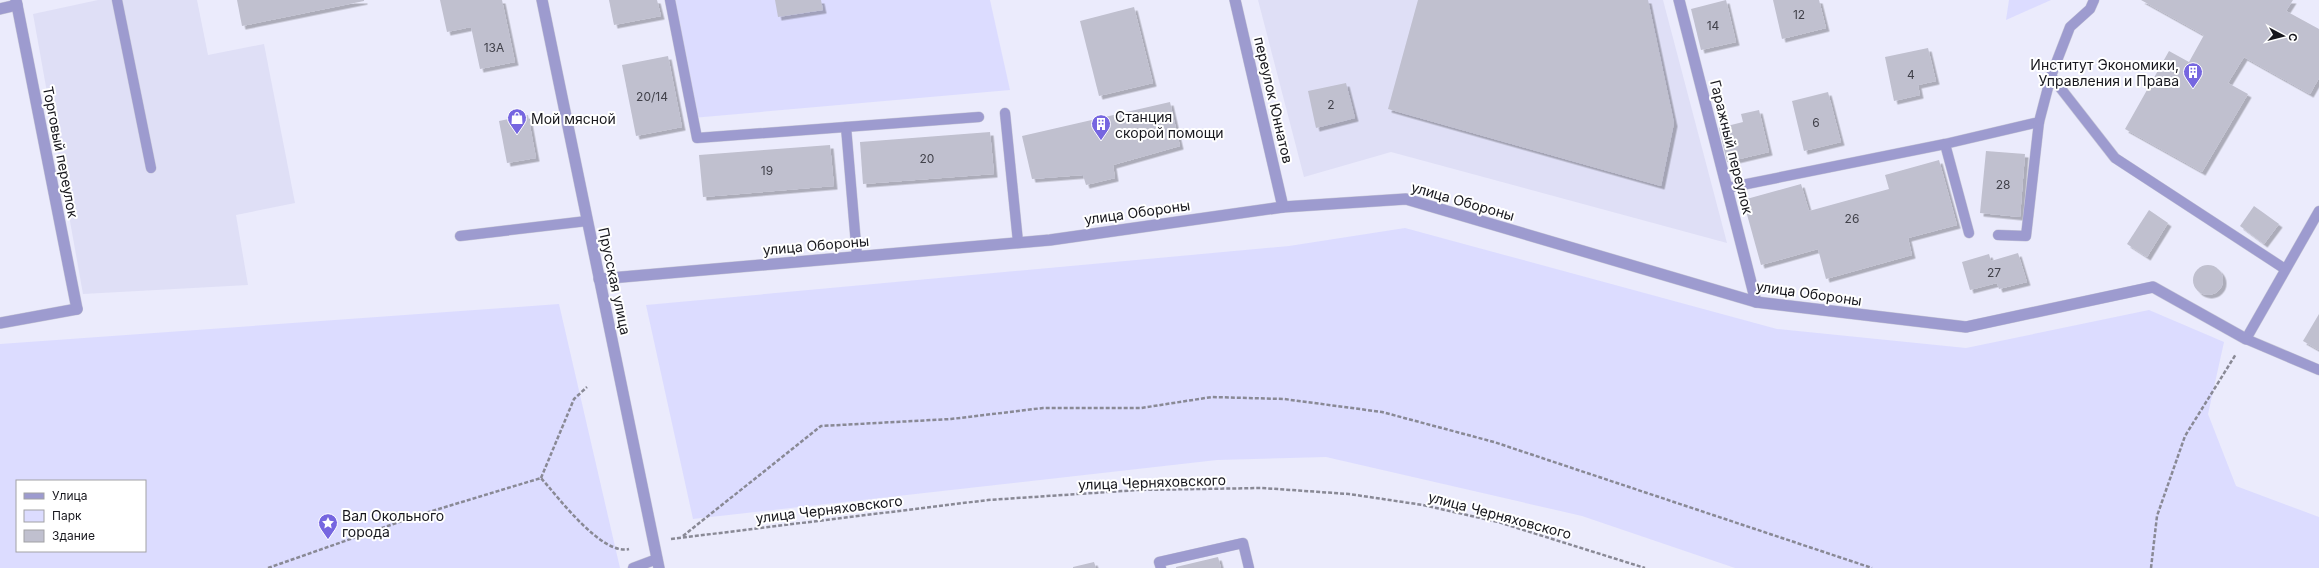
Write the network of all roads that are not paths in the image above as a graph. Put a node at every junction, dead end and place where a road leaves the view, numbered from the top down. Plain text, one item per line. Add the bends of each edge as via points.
1 (117, 0) edge
2 (542, 0) edge
3 (670, 0) edge
4 (1235, 0) edge
5 (1679, 0) edge
6 (2094, 0) edge
7 (16, 3) edge
8 (0, 9) edge
9 (2051, 76) junction
10 (1005, 113) dead end
11 (979, 117) dead end
12 (2039, 122) junction
13 (846, 127) junction
14 (1945, 144) junction
15 (151, 168) dead end
16 (1727, 188) junction
17 (1283, 207) junction
18 (2319, 211) edge
19 (587, 221) junction
20 (1969, 233) dead end
21 (1998, 235) dead end
22 (460, 236) dead end
23 (1018, 242) junction
24 (858, 256) junction
25 (2285, 269) junction
26 (599, 279) junction
27 (1756, 302) junction
28 (0, 323) edge
29 (2246, 339) junction
30 (2319, 370) edge
31 (658, 564) edge
32 (633, 568) edge
33 (1161, 568) edge
34 (1249, 568) edge

1 - 15 lane
2 - 19 street, Прусская улица
3 - 13 lane via 697,138
4 - 17 street, переулок Юннатов
5 - 16 street, Гаражный переулок
6 - 9 lane via 2090,9 2070,27
7 - 8 street
7 - 28 street, Торговый переулок via 77,309
9 - 12 lane
9 - 25 lane via 2115,158
10 - 23 lane
11 - 13 lane
12 - 14 lane
12 - 21 lane via 2026,236
13 - 24 lane
14 - 16 lane
14 - 20 lane
16 - 27 street, Гаражный переулок
17 - 23 street, улица Обороны
17 - 27 street, улица Обороны via 1406,199
18 - 25 lane
19 - 22 lane
19 - 26 street, Прусская улица
23 - 24 street, улица Обороны
24 - 26 street, улица Обороны
25 - 29 lane
26 - 31 street, Прусская улица
27 - 29 street, улица Обороны via 1966,327 2153,287
29 - 30 lane
31 - 32 lane
33 - 34 lane via 1159,562 1243,543

